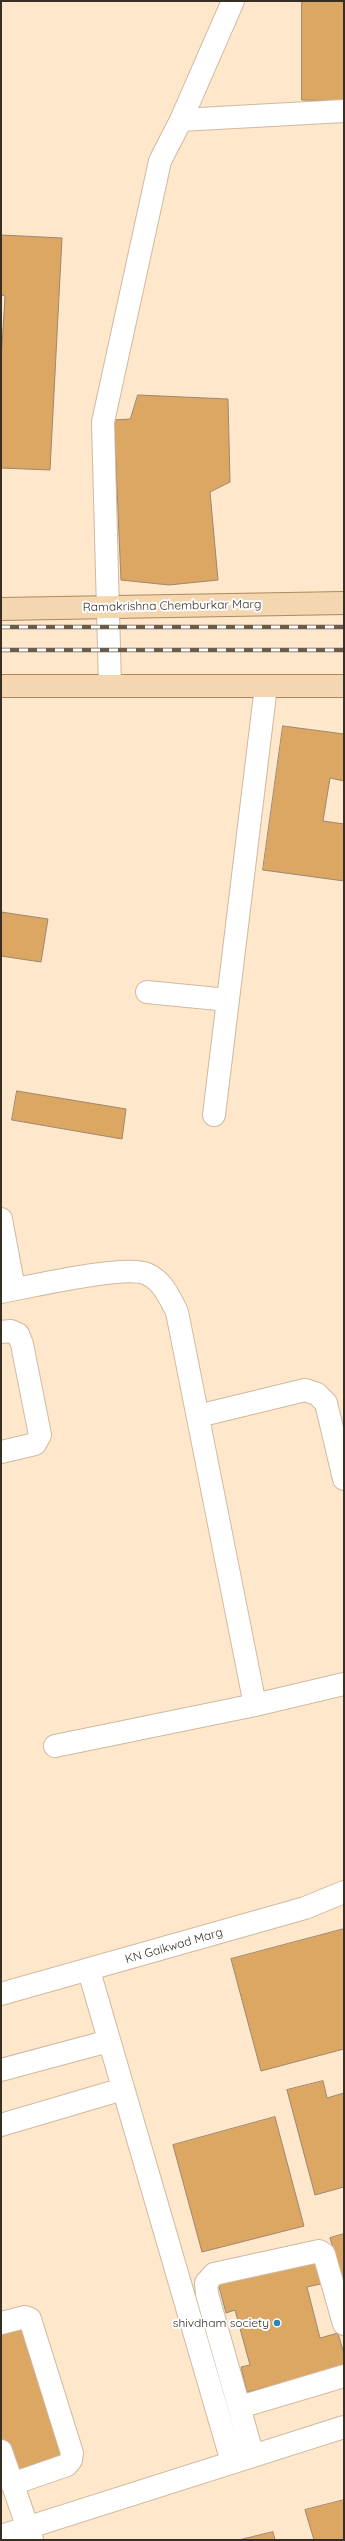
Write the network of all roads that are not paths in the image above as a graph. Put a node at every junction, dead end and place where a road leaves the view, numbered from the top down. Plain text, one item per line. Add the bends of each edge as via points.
1 (233, 1) edge
2 (344, 111) edge
3 (181, 120) junction
4 (344, 603) edge
5 (108, 607) junction
6 (1, 609) edge
7 (1, 686) edge
8 (110, 686) junction
9 (266, 686) junction
10 (344, 686) edge
11 (147, 992) dead end
12 (228, 1000) junction
13 (214, 1115) dead end
14 (1, 1219) edge
15 (3, 1247) edge
16 (7, 1290) edge
17 (1, 1332) edge
18 (198, 1416) junction
19 (1, 1452) edge
20 (344, 1479) edge
21 (344, 1684) edge
22 (255, 1705) junction
23 (55, 1746) dead end
24 (344, 1892) edge
25 (89, 1971) junction
26 (1, 1994) edge
27 (109, 2041) junction
28 (1, 2070) edge
29 (123, 2089) junction
30 (1, 2125) edge
31 (1, 2323) edge
32 (344, 2324) edge
33 (344, 2376) edge
34 (240, 2407) junction
35 (344, 2427) edge
36 (1, 2451) edge
37 (253, 2456) junction
38 (232, 2462) junction
39 (12, 2484) junction
40 (30, 2534) edge
41 (1, 2536) edge

1 - 3 street
2 - 3 street
3 - 5 street via 160,161 104,422
4 - 5 main road, Ramakrishna Chemburkar Marg
5 - 6 main road, Ramakrishna Chemburkar Marg
5 - 8 street
7 - 8 main road
8 - 9 main road
9 - 10 main road
9 - 12 street
11 - 12 street
12 - 13 street
14 - 15 street
15 - 16 street
16 - 18 street via 124,1271 147,1273 166,1290 177,1312
17 - 19 street via 11,1331 18,1334 22,1344 40,1435 35,1444
18 - 20 street via 305,1390 316,1394 326,1403
18 - 22 street
21 - 22 street
22 - 23 street
24 - 25 street, KN Gaikwad Marg via 305,1908
25 - 26 street, KN Gaikwad Marg
25 - 27 street
27 - 28 street
27 - 29 street
29 - 30 street
29 - 38 street
31 - 39 street via 25,2317 30,2319 72,2453 67,2465
32 - 34 street via 324,2254 319,2251 214,2274 206,2282 207,2294
33 - 34 street
34 - 37 street
35 - 37 street
36 - 39 street
37 - 38 street
38 - 40 street
39 - 40 street
40 - 41 street

